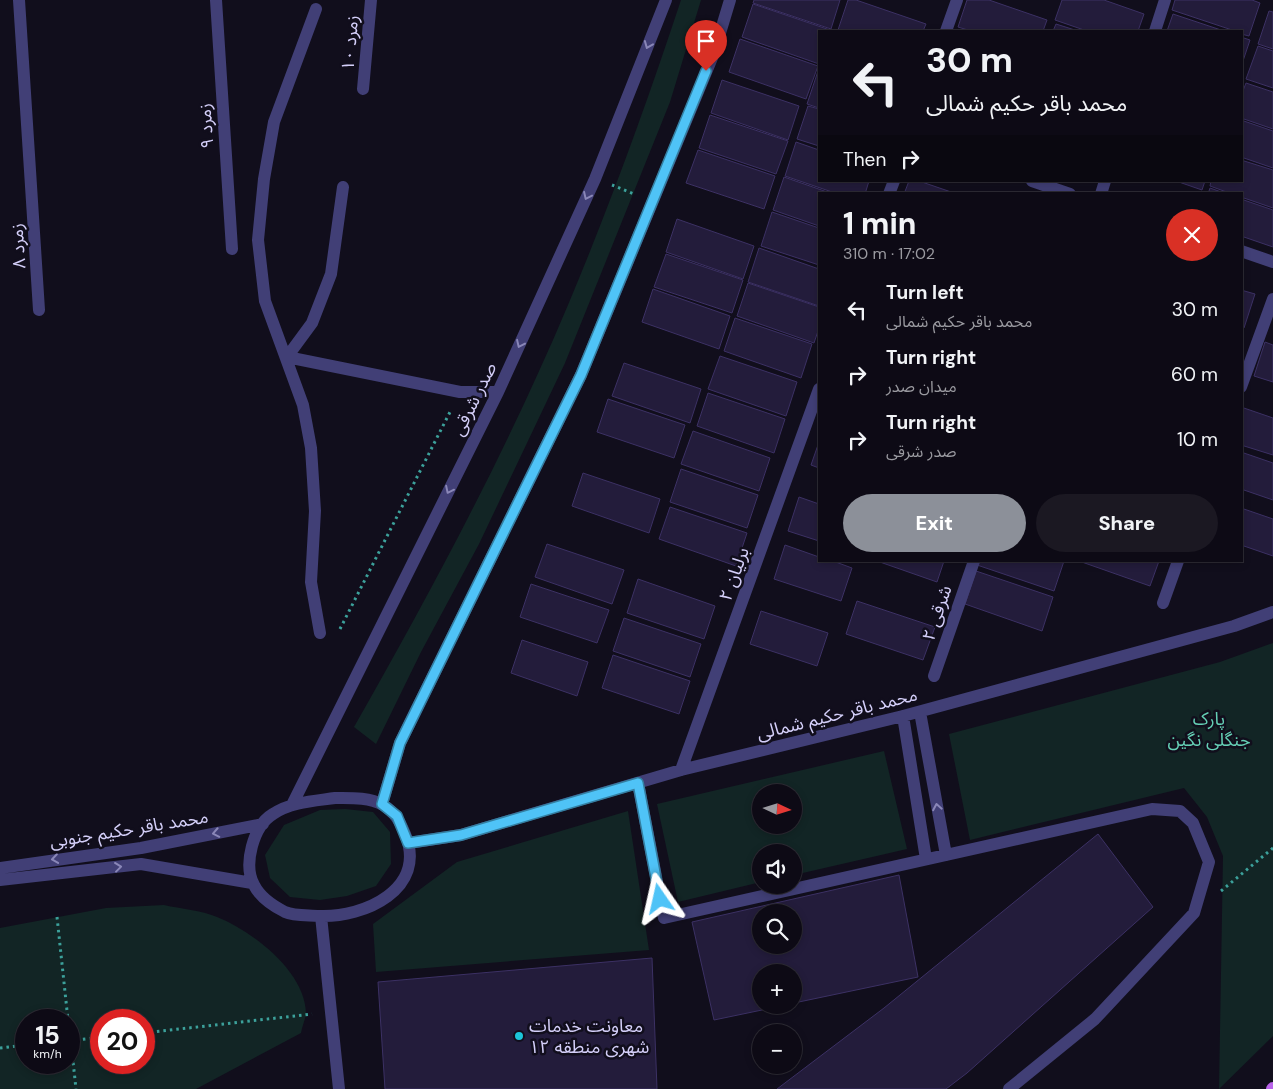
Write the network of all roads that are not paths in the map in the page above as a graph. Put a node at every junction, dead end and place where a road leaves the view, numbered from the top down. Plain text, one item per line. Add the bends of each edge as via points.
1 (19, 0) edge
2 (216, 0) edge
3 (371, 0) edge
4 (666, 0) edge
5 (730, 0) edge
6 (957, 0) edge
7 (1165, 0) edge
8 (316, 9) dead end
9 (946, 30) edge
10 (1155, 30) edge
11 (363, 89) dead end
12 (1035, 182) edge
13 (344, 187) dead end
14 (1064, 192) edge
15 (232, 249) dead end
16 (1243, 252) edge
17 (1273, 262) edge
18 (1273, 299) edge
19 (39, 310) dead end
20 (287, 357) junction
21 (1243, 382) edge
22 (498, 392) junction
23 (818, 392) edge
24 (974, 562) edge
25 (1178, 562) edge
26 (1163, 603) dead end
27 (1273, 612) edge
28 (320, 633) road end
29 (934, 676) dead end
30 (920, 712) junction
31 (903, 716) junction
32 (681, 770) junction
33 (638, 783) junction
34 (382, 804) junction
35 (292, 805) junction
36 (263, 824) junction
37 (408, 843) junction
38 (946, 855) junction
39 (926, 859) junction
40 (0, 868) edge
41 (0, 880) edge
42 (252, 883) junction
43 (321, 916) junction
44 (339, 1089) edge
45 (1009, 1089) edge

1 - 19 street, زمرد ۸
2 - 15 street, زمرد ۹
3 - 11 street, زمرد ۱۰
4 -> 22 street, صدر شرقی via 595,179
5 - 34 street via 714,53 581,375 400,743
6 - 9 street
7 - 10 street
8 - 20 street via 274,122 258,240 265,301
12 - 14 street
13 - 20 street via 331,274 312,323
16 - 17 street
18 - 21 street
20 - 22 street via 460,392
20 - 28 street via 304,406 311,448 315,511 311,582
22 -> 35 street, صدر شرقی
23 - 32 street, برلیان ۲
24 - 29 street, ۲ شرقی
25 - 26 street
27 - 30 street, محمد باقر حکیم شمالی via 1234,626
30 - 31 street, محمد باقر حکیم شمالی
38 -> 30 street
31 - 32 street, محمد باقر حکیم شمالی
31 - 39 street
32 - 33 street, محمد باقر حکیم شمالی
33 - 37 street, محمد باقر حکیم شمالی via 461,835
33 - 39 street via 664,918
34 - 35 street via 350,798
34 - 37 street via 397,816
35 - 36 street via 272,814
36 -> 40 street, محمد باقر حکیم جنوبی via 141,848
36 - 42 street via 250,850
37 - 43 street via 409,862 403,880 391,896 357,911
38 - 39 street
38 - 45 street via 1152,809 1180,811 1193,822 1209,862 1194,913 1095,1019
41 -> 42 street, محمد باقر حکیم جنوبی via 141,864
42 - 43 street via 259,893 286,913
43 - 44 street

